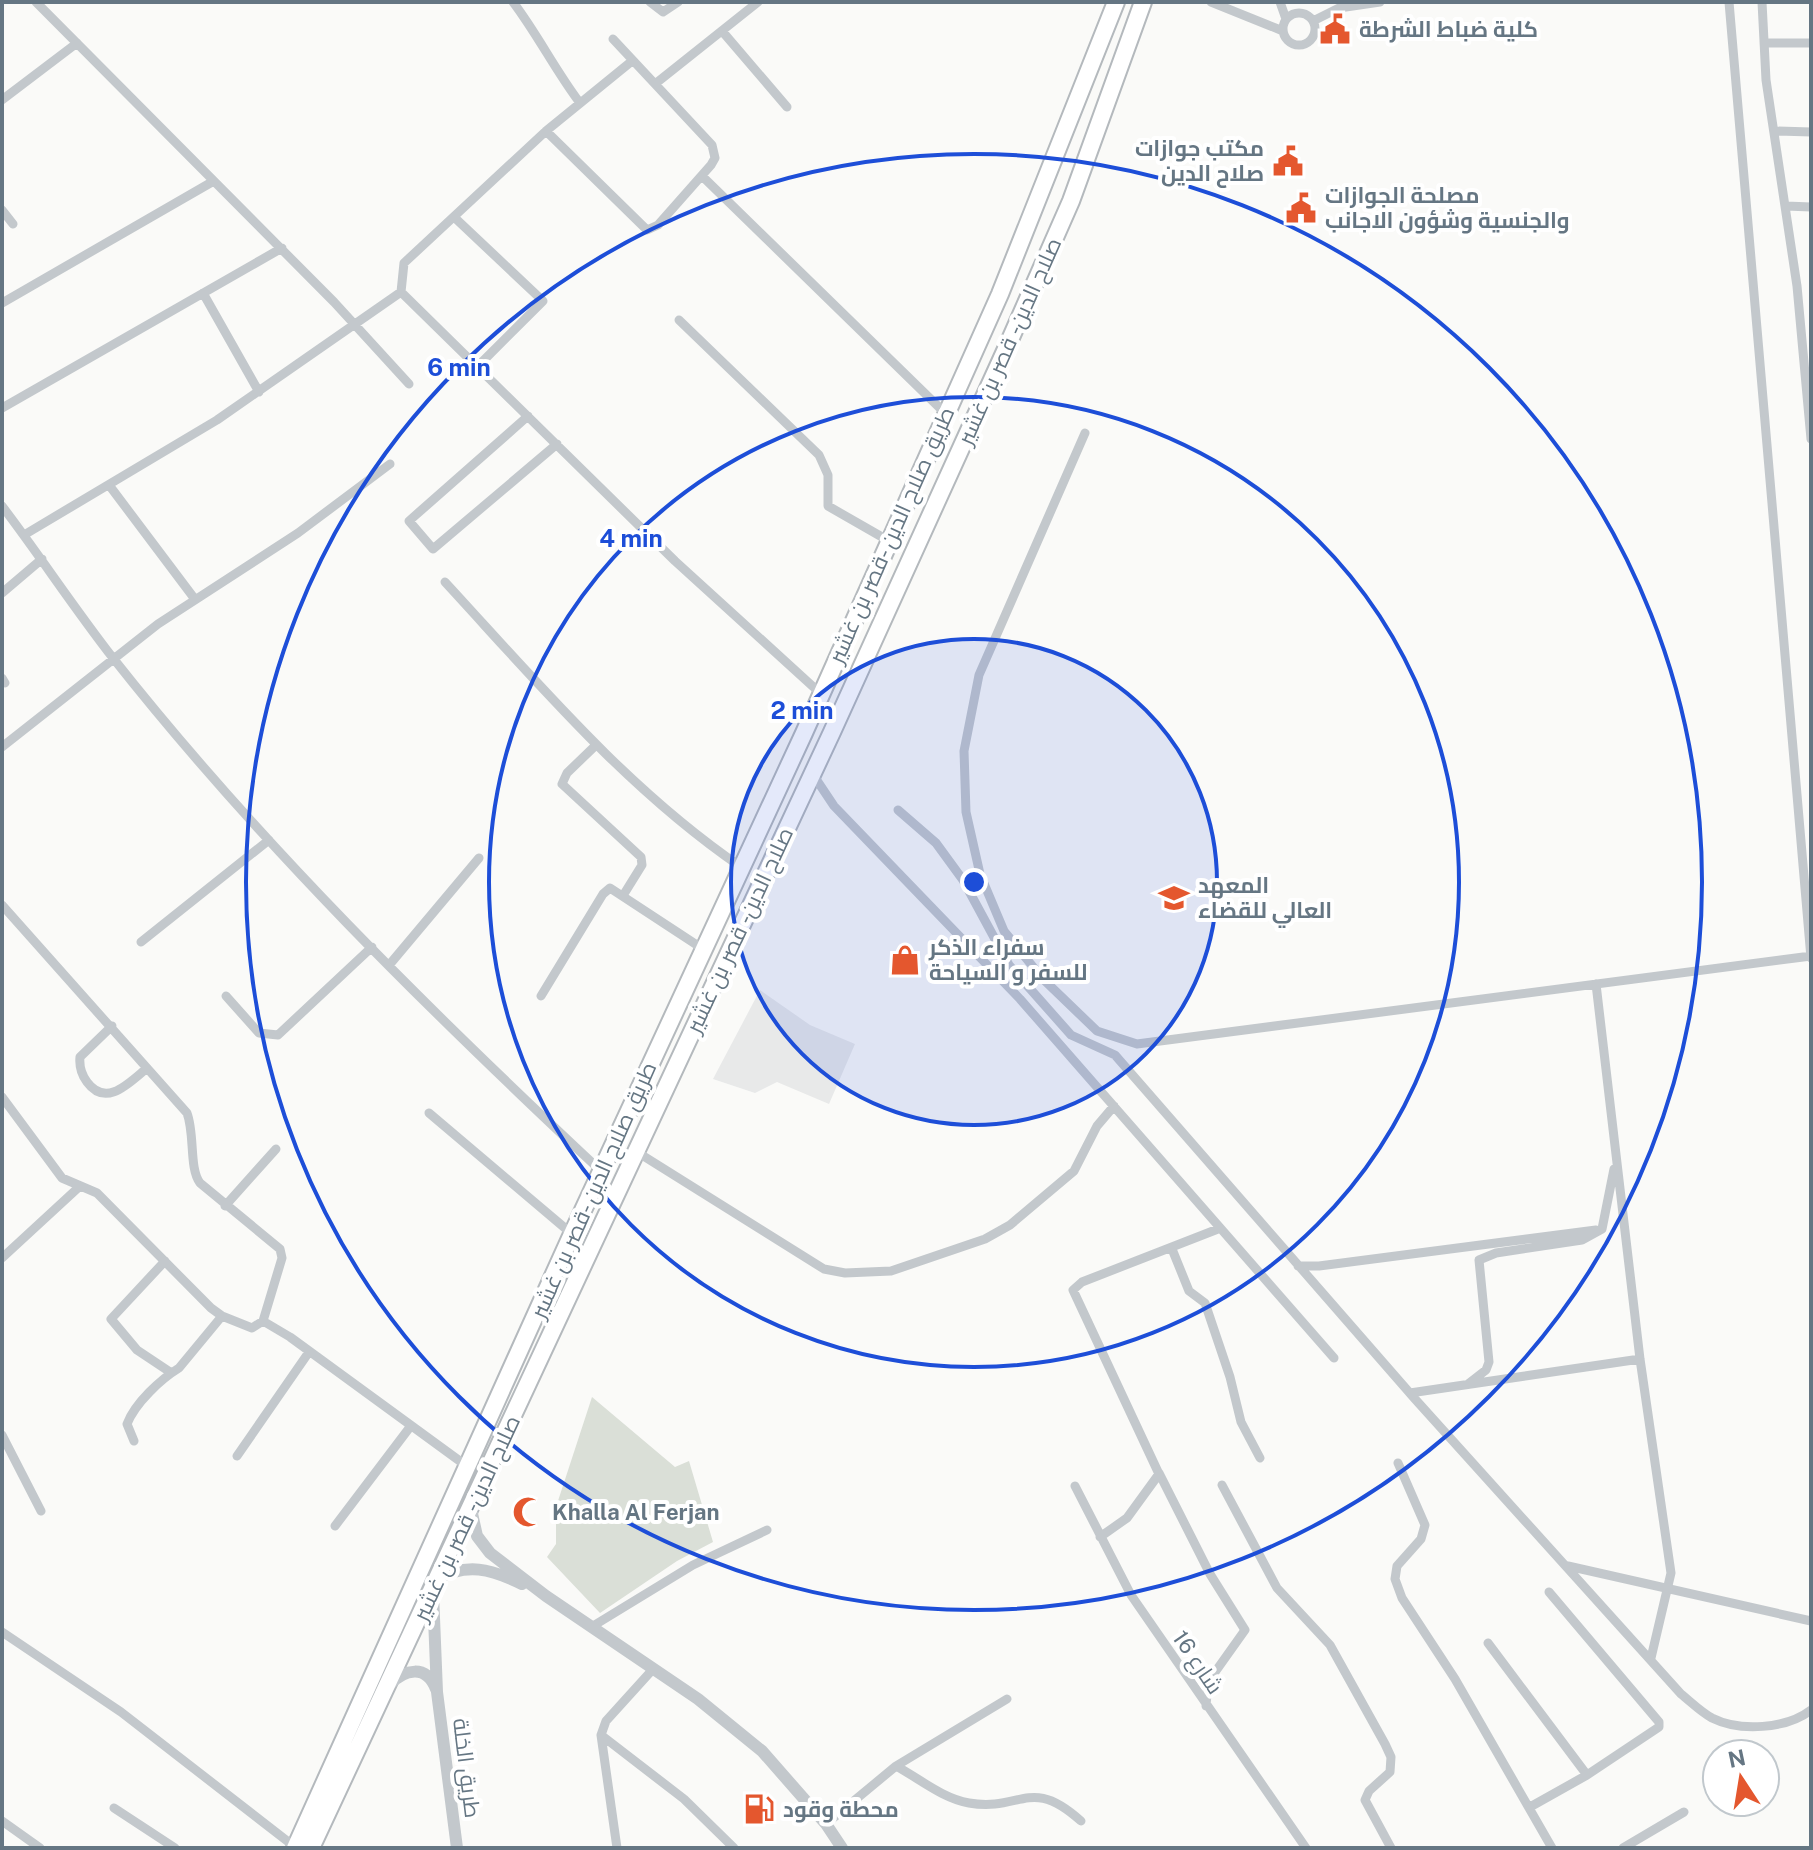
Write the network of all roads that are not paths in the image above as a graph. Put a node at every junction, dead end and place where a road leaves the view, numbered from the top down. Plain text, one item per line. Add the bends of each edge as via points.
1 (36, 2) edge
2 (513, 2) edge
3 (650, 2) edge
4 (678, 2) edge
5 (758, 2) edge
6 (1116, 2) edge
7 (1143, 2) edge
8 (1211, 2) edge
9 (1280, 2) edge
10 (1380, 2) edge
11 (1729, 2) edge
12 (1762, 2) edge
13 (1286, 19) junction
14 (1313, 21) junction
15 (722, 31) junction
16 (1283, 31) junction
17 (613, 39) dead end
18 (77, 43) junction
19 (1764, 43) junction
20 (1811, 43) edge
21 (632, 61) junction
22 (655, 84) junction
23 (2, 100) edge
24 (580, 103) junction
25 (787, 107) dead end
26 (546, 131) junction
27 (1775, 131) junction
28 (1811, 132) edge
29 (702, 176) junction
30 (212, 182) junction
31 (1786, 206) junction
32 (1811, 207) edge
33 (2, 210) edge
34 (454, 217) junction
35 (13, 224) dead end
36 (282, 248) junction
37 (1797, 286) junction
38 (1811, 286) edge
39 (401, 292) junction
40 (203, 293) junction
41 (2, 303) edge
42 (679, 320) dead end
43 (356, 324) junction
44 (1808, 364) edge
45 (478, 366) junction
46 (409, 384) dead end
47 (259, 392) junction
48 (2, 408) edge
49 (946, 414) junction
50 (528, 416) junction
51 (1085, 433) dead end
52 (1811, 439) edge
53 (557, 444) junction
54 (390, 464) dead end
55 (109, 485) junction
56 (2, 506) edge
57 (24, 535) junction
58 (889, 541) junction
59 (42, 559) junction
60 (445, 582) dead end
61 (2, 593) edge
62 (194, 598) junction
63 (113, 657) junction
64 (818, 698) junction
65 (841, 711) junction
66 (595, 746) junction
67 (2, 747) edge
68 (783, 777) junction
69 (810, 778) junction
70 (898, 810) dead end
71 (269, 840) junction
72 (479, 858) dead end
73 (741, 867) junction
74 (624, 894) junction
75 (2, 905) edge
76 (141, 942) dead end
77 (372, 947) junction
78 (703, 949) junction
79 (1811, 958) edge
80 (390, 964) junction
81 (1596, 984) junction
82 (226, 996) dead end
83 (541, 996) dead end
84 (112, 1026) junction
85 (147, 1068) junction
86 (2, 1097) edge
87 (1114, 1106) junction
88 (429, 1113) dead end
89 (276, 1149) dead end
90 (637, 1152) junction
91 (1616, 1158) junction
92 (601, 1171) junction
93 (79, 1187) junction
94 (225, 1206) junction
95 (1218, 1229) junction
96 (1602, 1229) junction
97 (572, 1234) junction
98 (1172, 1249) junction
99 (2, 1258) edge
100 (165, 1261) junction
101 (1298, 1266) junction
102 (222, 1316) junction
103 (263, 1321) junction
104 (309, 1352) junction
105 (1334, 1358) dead end
106 (1640, 1359) junction
107 (170, 1372) junction
108 (1468, 1384) junction
109 (1410, 1393) junction
110 (410, 1427) junction
111 (2, 1435) edge
112 (134, 1441) dead end
113 (237, 1456) dead end
114 (1260, 1458) dead end
115 (1398, 1463) dead end
116 (468, 1467) junction
117 (1158, 1469) junction
118 (1222, 1485) dead end
119 (1075, 1486) dead end
120 (471, 1507) junction
121 (41, 1511) dead end
122 (335, 1526) dead end
123 (767, 1530) dead end
124 (1100, 1537) junction
125 (1568, 1566) junction
126 (434, 1583) junction
127 (1669, 1589) junction
128 (1549, 1592) dead end
129 (546, 1596) junction
130 (1811, 1621) edge
131 (593, 1626) junction
132 (2, 1632) edge
133 (1488, 1643) dead end
134 (1651, 1658) junction
135 (654, 1668) junction
136 (387, 1687) junction
137 (437, 1692) junction
138 (1007, 1699) dead end
139 (1206, 1706) junction
140 (1811, 1710) edge
141 (601, 1735) junction
142 (896, 1766) junction
143 (1587, 1775) junction
144 (1530, 1807) junction
145 (114, 1808) dead end
146 (1684, 1812) dead end
147 (2, 1821) edge
148 (1081, 1821) dead end
149 (826, 1824) junction
150 (1550, 1847) edge
151 (40, 1848) edge
152 (175, 1848) edge
153 (300, 1848) edge
154 (457, 1848) edge
155 (617, 1848) edge
156 (734, 1848) edge
157 (842, 1848) edge
158 (1306, 1848) edge
159 (1391, 1848) edge
160 (1623, 1848) edge

1 - 18 street
2 - 24 street
3 - 4 street via 663,12
5 - 15 street
6 - 49 highway, طريق صلاح الدين -قصر بن غشير via 1000,294
7 - 65 highway, صلاح الدين - قصر بن غشير via 1071,201
8 - 16 street
9 - 13 street
10 - 14 street via 1339,8
11 - 79 street
12 - 19 street
13 - 14 street via 1303,13
13 - 16 street
14 - 16 street via 1312,38 1301,45 1289,41
15 - 22 street
15 - 25 street
17 - 21 street
18 - 23 street
18 - 30 street
19 - 20 street
19 - 27 street
21 - 22 street
21 - 24 street
22 - 29 street via 715,151
24 - 26 street
26 - 29 street via 647,230 658,225
26 - 34 street
27 - 28 street
27 - 31 street
29 - 49 street
30 - 36 street
30 - 41 street
31 - 32 street
31 - 37 street
33 - 35 street
34 - 39 street via 404,263
34 - 45 street via 543,301
36 - 40 street
36 - 43 street
37 - 38 street
37 - 44 street
39 - 43 street
39 - 45 street
40 - 47 street
40 - 48 street
42 - 58 street via 819,455 828,475 828,506
43 - 46 street
43 - 47 street
44 - 52 street
45 - 50 street
47 - 55 street
49 - 58 highway, طريق صلاح الدين -قصر بن غشير
50 - 53 street
50 - 53 street via 409,521 433,549
51 - 81 street via 979,675 964,751 966,818 980,874 1004,931 1043,979 1097,1031 1137,1044
53 - 64 street
54 - 62 street via 298,533
55 - 57 street
55 - 62 street
56 - 57 street
57 - 59 street
58 - 64 highway, طريق صلاح الدين -قصر بن غشير
59 - 61 street
59 - 63 street
60 - 66 street
62 - 63 street
63 - 67 street
63 - 71 street
64 - 65 highway via 825,719
64 - 68 highway, طريق صلاح الدين -قصر بن غشير
65 - 69 highway, صلاح الدين - قصر بن غشير
66 - 73 street
66 - 74 street via 562,784 639,854 642,865
68 - 69 highway via 798,771
68 - 73 highway, طريق صلاح الدين -قصر بن غشير
69 - 87 street
69 - 90 highway, صلاح الدين - قصر بن غشير
70 - 101 street via 936,843 963,880 1009,965 1071,1035 1115,1055
71 - 76 street
71 - 77 street
72 - 80 street
73 - 78 highway, طريق صلاح الدين -قصر بن غشير
74 - 78 street
74 - 83 street via 613,888 603,894
75 - 84 street
77 - 80 street
77 - 82 street via 278,1035 259,1033
78 - 92 highway, طريق صلاح الدين -قصر بن غشير
79 - 81 street
80 - 92 street
81 - 91 street
84 - 85 street
84 - 85 street via 80,1057 79,1067 95,1092 116,1092
85 - 94 street via 187,1113 194,1138 194,1176
86 - 93 street via 62,1178
87 - 90 street via 1074,1171 1010,1225 985,1239 876,1273 824,1269
87 - 95 street
88 - 97 street
89 - 94 street
90 - 120 highway, صلاح الدين - قصر بن غشير
91 - 96 street
91 - 106 street
92 - 97 highway, طريق صلاح الدين -قصر بن غشير
93 - 99 street
93 - 100 street via 97,1193
94 - 103 street via 281,1252
95 - 98 street
95 - 105 street
96 - 101 street
96 - 108 street via 1582,1240 1479,1260 1489,1362
97 - 116 highway, طريق صلاح الدين -قصر بن غشير
98 - 114 street via 1189,1291 1205,1303 1241,1422
98 - 117 street via 1073,1290
100 - 102 street
100 - 107 street via 111,1319 137,1350
101 - 109 street
102 - 103 street via 252,1328
102 - 107 street
103 - 104 street
104 - 110 street
104 - 113 street
106 - 108 street
106 - 127 street
107 - 112 street via 128,1420
108 - 109 street
109 - 125 street
110 - 116 street
110 - 122 street
111 - 121 street
115 - 144 street via 1425,1525 1421,1539 1397,1566 1397,1588
116 - 153 highway, طريق صلاح الدين -قصر بن غشير
117 - 124 street via 1159,1478 1127,1518
117 - 139 street via 1245,1630 1208,1682
118 - 159 street via 1277,1588 1330,1645 1391,1757 1390,1772 1365,1800
119 - 124 street, شارع 16
120 - 126 highway, صلاح الدين - قصر بن غشير
120 - 129 street via 473,1527 483,1545
123 - 131 street via 679,1572
124 - 139 street, شارع 16 via 1131,1595
125 - 127 street
125 - 134 street
126 - 129 street via 460,1570 487,1569
126 - 136 highway, صلاح الدين - قصر بن غشير
126 - 137 street, طريق الخلة
127 - 130 street
127 - 134 street
128 - 143 street via 1658,1718 1655,1730
129 - 131 street
131 - 135 street
132 - 153 street via 121,1712
133 - 143 street
134 - 140 street via 1681,1694 1712,1718 1740,1727 1776,1725
135 - 141 street via 606,1721
135 - 149 street via 762,1751
136 - 137 street, طريق الخلة via 412,1670 428,1676
136 - 153 highway, صلاح الدين - قصر بن غشير
137 - 154 street, طريق الخلة
138 - 142 street
139 - 158 street, شارع 16
141 - 155 street
141 - 156 street via 684,1799
142 - 148 street via 952,1799 986,1804 1043,1796
142 - 149 street
143 - 144 street
144 - 150 street
145 - 152 street
146 - 160 street
147 - 151 street
149 - 157 street

